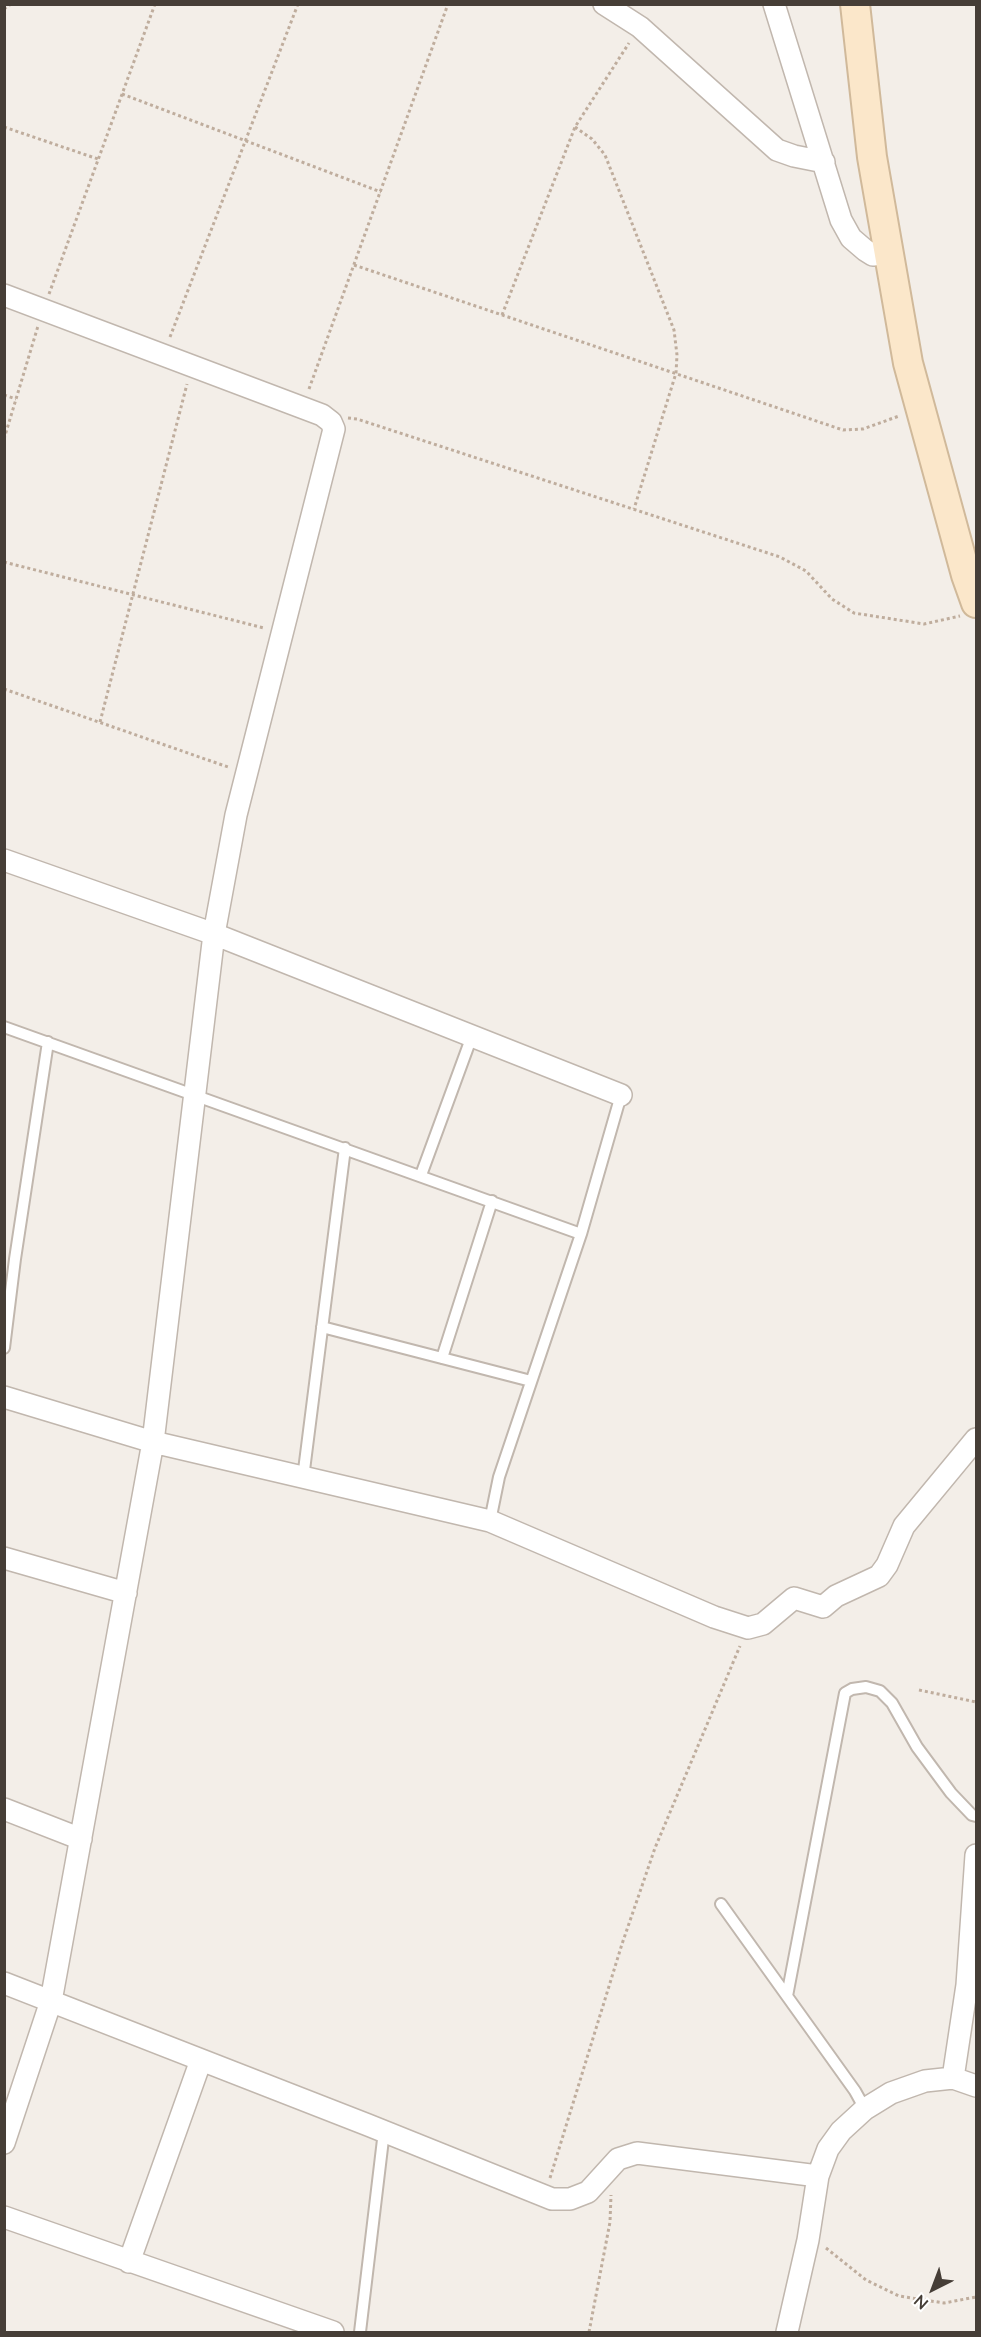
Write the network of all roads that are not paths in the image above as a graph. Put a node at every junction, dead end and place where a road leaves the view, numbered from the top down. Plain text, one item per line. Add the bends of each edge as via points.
1 (604, 4) edge
2 (774, 4) edge
3 (855, 4) edge
4 (824, 162) junction
5 (887, 253) junction
6 (4, 295) edge
7 (972, 609) edge
8 (4, 860) edge
9 (214, 934) junction
10 (4, 1027) edge
11 (472, 1036) junction
12 (48, 1042) junction
13 (195, 1093) junction
14 (621, 1095) joint
15 (345, 1148) junction
16 (421, 1175) junction
17 (492, 1201) junction
18 (581, 1233) junction
19 (10, 1257) edge
20 (322, 1327) junction
21 (4, 1348) edge
22 (442, 1358) junction
23 (531, 1382) junction
24 (4, 1397) edge
25 (976, 1439) edge
26 (153, 1442) junction
27 (303, 1478) junction
28 (490, 1521) junction
29 (4, 1558) edge
30 (126, 1593) junction
31 (4, 1809) edge
32 (976, 1816) edge
33 (81, 1839) junction
34 (976, 1855) edge
35 (721, 1904) dead end
36 (4, 1983) edge
37 (787, 1996) junction
38 (51, 2001) junction
39 (201, 2060) junction
40 (953, 2078) junction
41 (976, 2086) edge
42 (865, 2109) junction
43 (384, 2132) junction
44 (4, 2143) edge
45 (818, 2176) junction
46 (4, 2217) edge
47 (129, 2262) junction
48 (333, 2332) edge
49 (360, 2332) edge
50 (787, 2332) edge

1 - 4 street via 640,27 777,150
2 - 4 street
3 - 5 street
4 - 5 street via 845,229 873,255
5 - 7 street via 908,363
6 - 9 street via 322,415 334,429 236,815
8 - 9 street
9 - 11 street
9 - 13 street
10 - 12 lane
11 - 14 street
11 - 16 lane
12 - 13 lane
12 - 19 lane
13 - 15 lane
13 - 26 street
14 - 18 lane
15 - 16 lane
15 - 20 lane
16 - 17 lane
17 - 18 lane
17 - 22 lane
18 - 23 lane
19 - 21 lane
20 - 22 lane
20 - 27 lane
22 - 23 lane
23 - 28 lane via 499,1477
24 - 26 street
25 - 28 street via 904,1526 879,1576 836,1596 823,1607 794,1598 763,1624 748,1628
26 - 27 street
26 - 30 street
27 - 28 street
29 - 30 street
30 - 33 street
31 - 33 street
32 - 37 lane via 943,1782 892,1703 880,1691 866,1687 845,1693
33 - 38 street
34 - 40 street via 967,1985
35 - 37 lane
36 - 38 street
37 - 42 lane
38 - 39 street
38 - 44 street
39 - 43 street
39 - 47 street
40 - 41 street
40 - 42 street via 925,2081 891,2093
42 - 45 street via 828,2149
43 - 45 street via 544,2197 561,2200 579,2196 595,2186 623,2156 637,2153
43 - 49 lane
45 - 50 street
46 - 47 street
47 - 48 street

